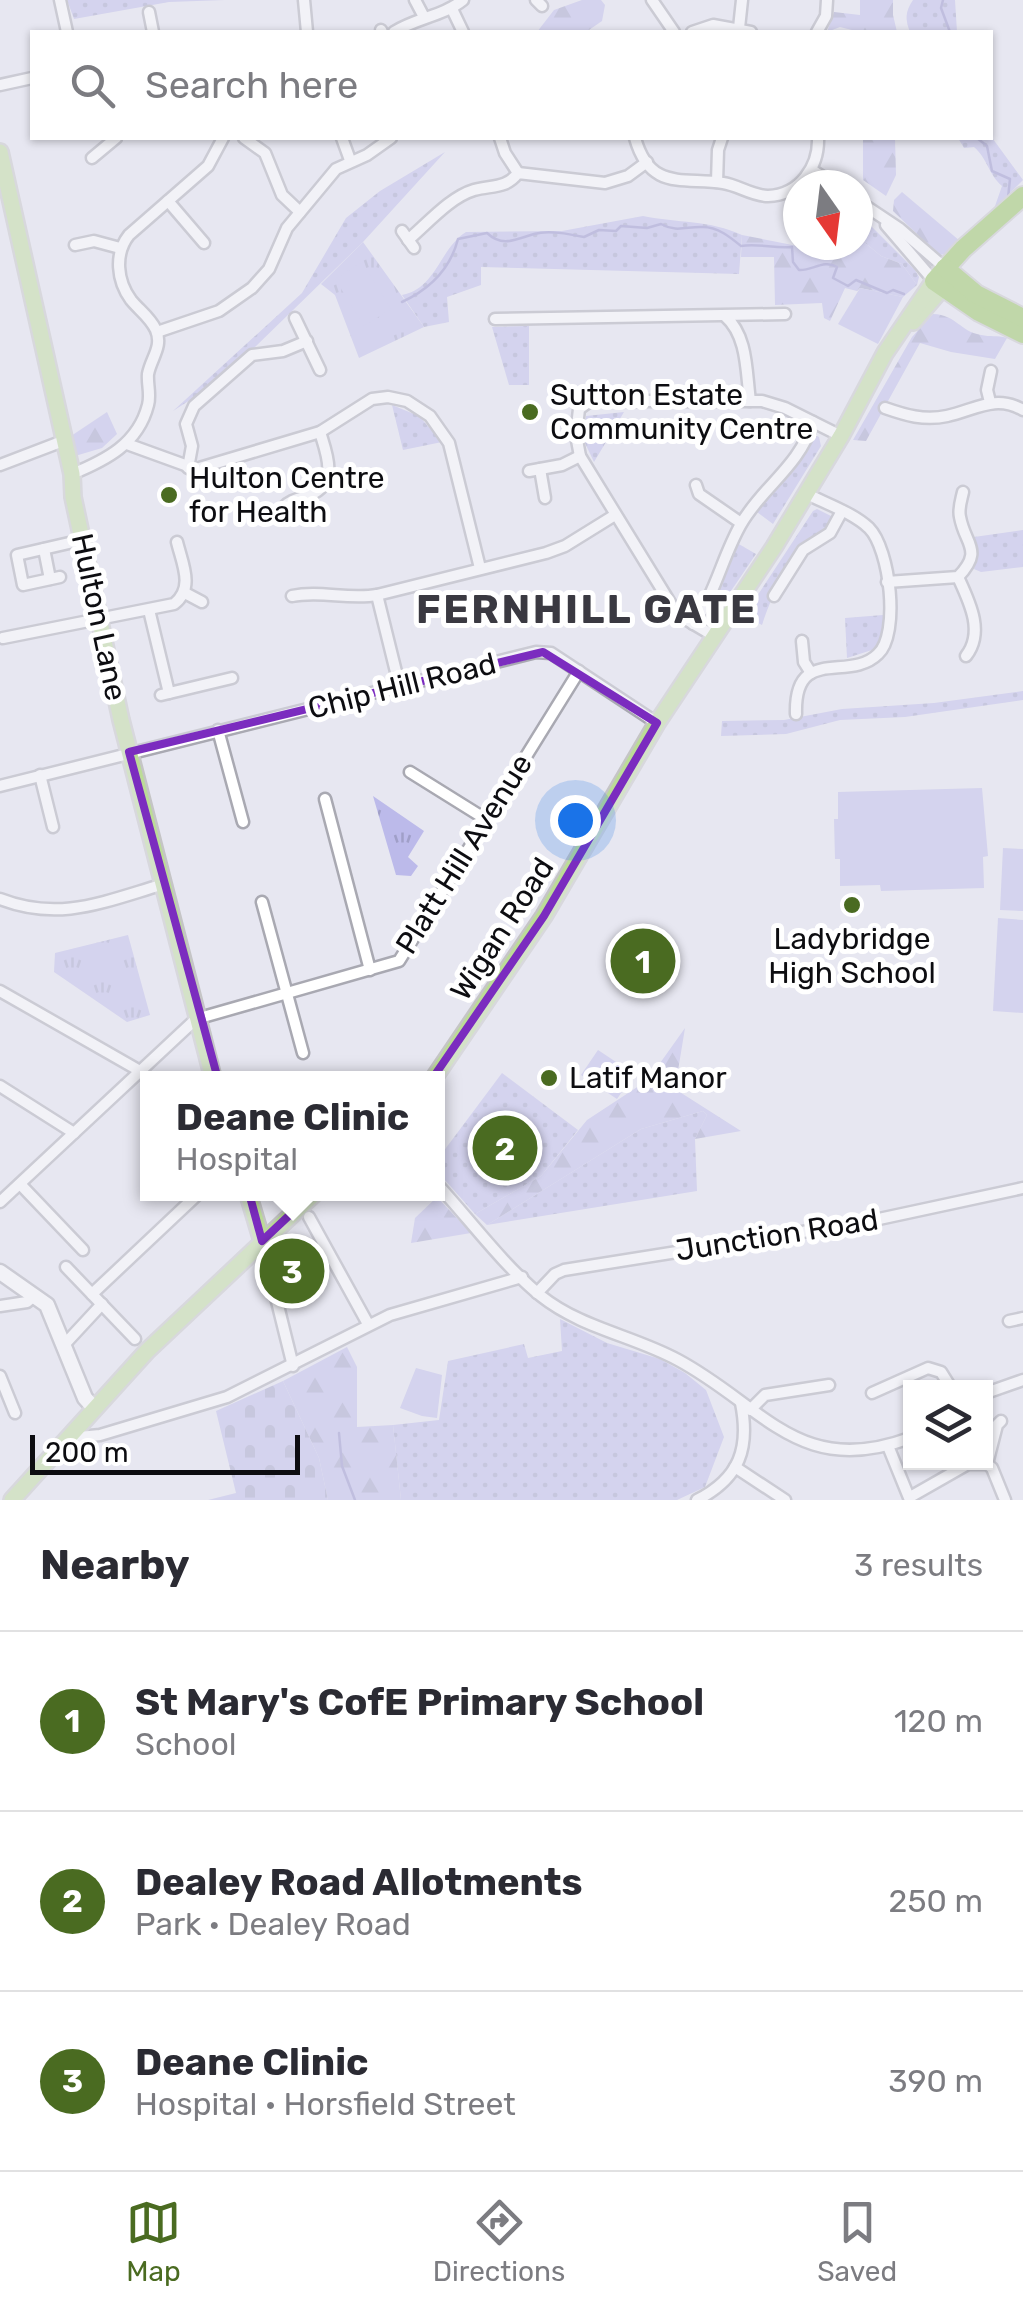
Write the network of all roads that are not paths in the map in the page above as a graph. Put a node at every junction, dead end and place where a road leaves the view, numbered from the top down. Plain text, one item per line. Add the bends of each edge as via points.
1 (60, 0) edge
2 (304, 0) edge
3 (416, 0) edge
4 (463, 0) edge
5 (742, 0) edge
6 (828, 0) edge
7 (651, 2) edge
8 (452, 8) junction
9 (149, 12) dead end
10 (424, 16) junction
11 (67, 30) edge
12 (153, 30) edge
13 (307, 30) edge
14 (398, 30) edge
15 (462, 30) edge
16 (672, 30) edge
17 (698, 30) edge
18 (745, 30) edge
19 (818, 30) edge
20 (30, 78) edge
21 (0, 86) edge
22 (92, 140) edge
23 (114, 140) edge
24 (222, 140) edge
25 (247, 140) edge
26 (343, 140) edge
27 (388, 140) edge
28 (501, 140) edge
29 (636, 140) edge
30 (721, 140) edge
31 (818, 140) edge
32 (102, 150) junction
33 (0, 152) edge
34 (92, 158) dead end
35 (350, 160) junction
36 (647, 162) junction
37 (812, 170) edge
38 (518, 173) junction
39 (717, 182) junction
40 (783, 192) edge
41 (5, 196) edge
42 (1023, 196) edge
43 (168, 201) junction
44 (300, 212) junction
45 (873, 212) edge
46 (408, 240) dead end
47 (204, 242) dead end
48 (75, 244) dead end
49 (120, 248) junction
50 (943, 278) junction
51 (784, 314) dead end
52 (726, 316) junction
53 (294, 318) dead end
54 (1023, 318) edge
55 (495, 320) dead end
56 (157, 332) junction
57 (1023, 334) edge
58 (307, 341) junction
59 (320, 370) dead end
60 (986, 378) dead end
61 (750, 401) junction
62 (990, 402) junction
63 (885, 408) dead end
64 (1023, 410) edge
65 (813, 422) junction
66 (320, 432) junction
67 (841, 436) junction
68 (63, 442) junction
69 (127, 444) junction
70 (580, 456) junction
71 (0, 465) edge
72 (188, 468) junction
73 (72, 474) junction
74 (696, 485) dead end
75 (808, 494) junction
76 (947, 497) dead end
77 (546, 498) dead end
78 (284, 508) dead end
79 (842, 511) junction
80 (615, 515) junction
81 (741, 523) junction
82 (82, 540) junction
83 (177, 542) dead end
84 (44, 550) junction
85 (164, 555) dead end
86 (180, 555) junction
87 (797, 560) junction
88 (810, 566) dead end
89 (480, 568) junction
90 (958, 578) junction
91 (887, 582) junction
92 (185, 593) junction
93 (377, 595) junction
94 (292, 596) dead end
95 (774, 596) dead end
96 (202, 602) dead end
97 (148, 610) junction
98 (101, 619) junction
99 (693, 624) junction
100 (714, 636) junction
101 (2, 638) dead end
102 (802, 642) dead end
103 (981, 657) dead end
104 (578, 671) junction
105 (811, 673) junction
106 (232, 678) dead end
107 (400, 688) junction
108 (796, 714) dead end
109 (657, 723) junction
110 (218, 730) junction
111 (130, 752) junction
112 (410, 772) dead end
113 (40, 776) junction
114 (0, 786) edge
115 (326, 799) dead end
116 (487, 820) junction
117 (243, 822) dead end
118 (53, 826) dead end
119 (161, 885) junction
120 (0, 899) edge
121 (263, 901) dead end
122 (370, 970) junction
123 (0, 991) edge
124 (287, 992) junction
125 (196, 1018) junction
126 (303, 1053) dead end
127 (140, 1071) junction
128 (211, 1071) edge
129 (439, 1071) edge
130 (0, 1086) edge
131 (74, 1133) junction
132 (20, 1184) junction
133 (1023, 1188) edge
134 (445, 1193) edge
135 (191, 1201) edge
136 (250, 1201) edge
137 (306, 1201) edge
138 (0, 1202) edge
139 (309, 1217) dead end
140 (262, 1241) junction
141 (83, 1250) dead end
142 (66, 1267) dead end
143 (0, 1272) edge
144 (522, 1278) junction
145 (537, 1293) junction
146 (92, 1294) junction
147 (36, 1295) junction
148 (102, 1304) junction
149 (0, 1306) edge
150 (1023, 1318) edge
151 (1009, 1321) dead end
152 (368, 1324) junction
153 (135, 1338) dead end
154 (64, 1346) junction
155 (293, 1366) junction
156 (0, 1376) edge
157 (946, 1380) edge
158 (1023, 1380) edge
159 (829, 1386) dead end
160 (993, 1390) edge
161 (872, 1393) dead end
162 (746, 1406) junction
163 (94, 1408) junction
164 (15, 1413) dead end
165 (1001, 1421) dead end
166 (776, 1429) junction
167 (68, 1438) junction
168 (746, 1440) junction
169 (903, 1441) edge
170 (993, 1441) edge
171 (888, 1446) junction
172 (735, 1467) junction
173 (958, 1470) edge
174 (993, 1470) edge
175 (910, 1499) edge
176 (12, 1500) edge
177 (697, 1500) edge
178 (784, 1500) edge
179 (1005, 1500) edge

1 - 11 street
2 - 13 street
3 - 10 street
4 - 8 street
5 - 18 street
6 - 19 street
7 - 16 street
8 - 10 street
8 - 15 street
9 - 12 street
10 - 14 street
17 - 18 street
20 - 21 street
22 - 32 street
23 - 32 street
24 - 43 street via 208,166
25 - 44 street via 265,153 282,195
26 - 35 street
27 - 35 street
28 - 38 street
29 - 36 street
30 - 39 street
31 - 37 street
32 - 34 street
33 - 41 main road, Hulton Lane
35 - 44 street
36 - 38 street via 605,183
36 - 39 street via 678,182
38 - 46 street via 507,185 460,197
39 - 40 street via 768,196
41 - 68 main road, Hulton Lane
42 - 50 highway, Wigan Road
43 - 47 street
43 - 49 street
44 - 56 street via 252,288 219,311
45 - 50 street via 900,229
48 - 49 street
49 - 56 street via 126,291
50 - 54 highway
50 - 57 highway via 979,312
50 - 67 main road, Wigan Road via 890,344
51 - 52 street
52 - 55 street
52 - 61 street via 742,340
53 - 58 street
56 - 69 street via 148,408
58 - 59 street
58 - 72 street via 252,355 194,406 186,424
60 - 62 street
61 - 65 street via 778,405
61 - 70 street via 582,405
62 - 63 street via 934,418
62 - 64 street
65 - 67 street
65 - 81 street via 804,448
66 - 72 street
66 - 78 street via 329,462 326,480
66 - 89 street via 378,398 407,401 430,416 450,443
67 - 75 main road, Wigan Road
68 - 71 street
68 - 73 main road, Hulton Lane
69 - 72 street
69 - 73 street
70 - 77 street via 535,470
70 - 80 street
73 - 82 main road, Hulton Lane
74 - 81 street
75 - 79 street
75 - 100 main road, Wigan Road
76 - 90 street via 962,496 960,516 972,552
79 - 87 street via 830,533 806,546
79 - 91 street via 873,533
80 - 89 street via 555,550
80 - 99 street via 677,614
81 - 99 street
82 - 84 street
82 - 98 main road, Hulton Lane
83 - 86 street
84 - 84 street via 55,578 23,585 17,555
85 - 86 street
86 - 92 street
87 - 88 street
87 - 95 street
89 - 93 street
90 - 91 street
90 - 103 street via 973,616 968,653
91 - 105 street via 890,632 882,651 865,662
92 - 96 street
92 - 97 street via 174,604
93 - 94 street
93 - 107 street
97 - 98 street
97 - 106 street via 165,694
98 - 101 street
98 - 111 main road, Hulton Lane
99 - 100 street
100 - 109 main road, Wigan Road
102 - 105 street via 799,656
104 - 107 street, Chip Hill Road via 551,653 536,652
104 - 109 street, Chip Hill Road
104 - 116 street, Platt Hill Avenue
105 - 108 street via 792,696
107 - 110 street, Chip Hill Road
109 - 129 main road, Wigan Road via 544,916
110 - 111 street, Chip Hill Road
110 - 117 street
111 - 113 street, Chip Hill Road
111 - 119 main road, Hulton Lane
112 - 116 street
113 - 114 street, Chip Hill Road
113 - 118 street
115 - 122 street
116 - 122 street, Platt Hill Avenue via 403,958
119 - 120 street via 57,911
119 - 125 main road, Hulton Lane
121 - 124 street
122 - 124 street, Platt Hill Avenue
123 - 127 street
124 - 125 street, Platt Hill Avenue
124 - 126 street
125 - 127 street
125 - 128 main road, Hulton Lane
127 - 131 street
130 - 131 street
131 - 132 street
132 - 138 street
132 - 141 street
133 - 145 street, Junction Road via 865,1222 564,1270
134 - 144 street
135 - 146 street
136 - 140 main road
137 - 140 main road
139 - 152 street
140 - 155 street
140 - 163 main road
142 - 146 street
143 - 147 street
144 - 145 street
144 - 152 street
145 - 162 street via 572,1317 677,1359
146 - 148 street
147 - 149 street
147 - 154 street
148 - 153 street
148 - 154 street
150 - 151 street
152 - 155 street
154 - 163 street
155 - 167 street via 227,1397 100,1435
156 - 164 street
157 - 161 street via 928,1368
158 - 160 street
159 - 162 street via 766,1395
162 - 166 street
162 - 168 street
163 - 167 main road
165 - 170 street
166 - 168 street
166 - 171 street via 834,1448
167 - 176 main road
168 - 172 street
169 - 171 street
171 - 175 street
172 - 177 street
172 - 178 street
173 - 175 street
174 - 179 street

